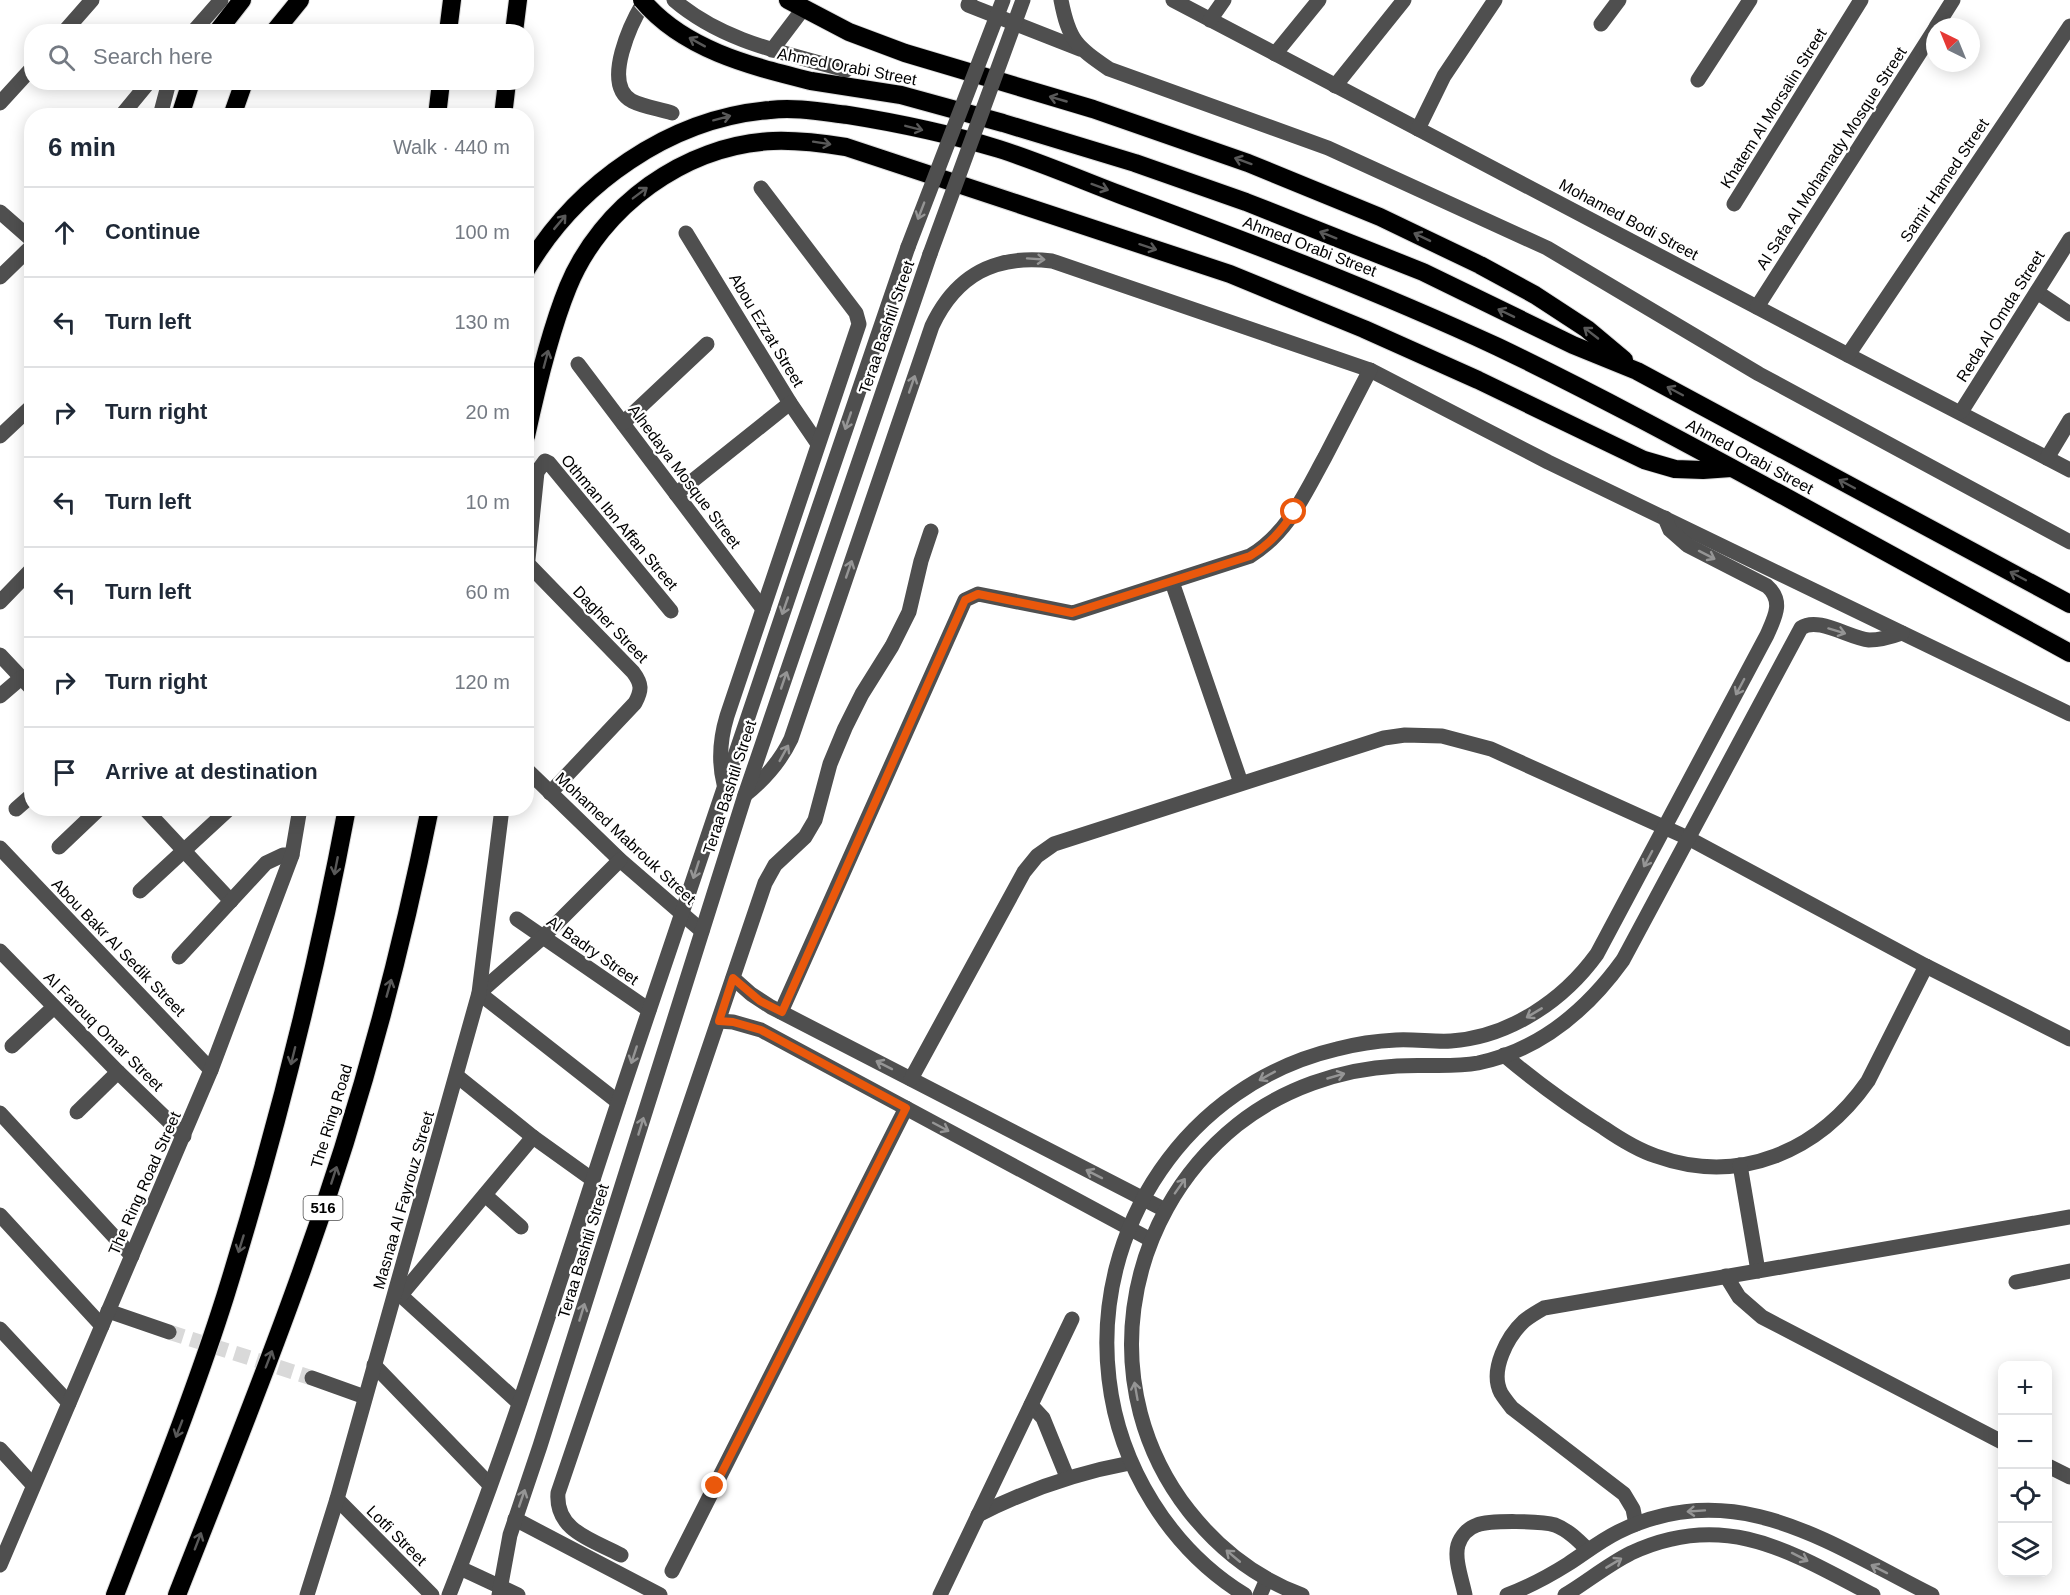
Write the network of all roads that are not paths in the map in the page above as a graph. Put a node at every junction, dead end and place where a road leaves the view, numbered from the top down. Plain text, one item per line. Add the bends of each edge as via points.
1 (92, 0) edge
2 (221, 0) edge
3 (242, 0) edge
4 (300, 0) edge
5 (452, 0) edge
6 (518, 0) edge
7 (644, 0) edge
8 (674, 0) edge
9 (1003, 0) edge
10 (1023, 0) edge
11 (1061, 0) edge
12 (1173, 0) edge
13 (1224, 0) edge
14 (1319, 0) edge
15 (1404, 0) edge
16 (1495, 0) edge
17 (1619, 0) edge
18 (1750, 0) edge
19 (1861, 0) edge
20 (1953, 0) edge
21 (969, 2) edge
22 (796, 4) edge
23 (1942, 18) edge
24 (1210, 20) junction
25 (71, 24) edge
26 (200, 24) edge
27 (224, 24) edge
28 (280, 24) edge
29 (449, 24) edge
30 (515, 24) edge
31 (1601, 24) dead end
32 (2070, 26) edge
33 (1926, 44) edge
34 (1080, 49) junction
35 (772, 50) junction
36 (1275, 54) junction
37 (846, 70) dead end
38 (24, 77) edge
39 (1698, 80) dead end
40 (1335, 86) junction
41 (144, 90) edge
42 (168, 90) edge
43 (188, 90) edge
44 (241, 90) edge
45 (440, 90) edge
46 (506, 90) edge
47 (0, 103) edge
48 (132, 108) edge
49 (162, 108) edge
50 (182, 108) edge
51 (235, 108) edge
52 (438, 108) edge
53 (504, 108) edge
54 (672, 112) dead end
55 (1418, 129) junction
56 (761, 189) dead end
57 (1734, 204) dead end
58 (0, 212) edge
59 (24, 232) edge
60 (686, 233) dead end
61 (2070, 239) edge
62 (24, 245) edge
63 (534, 257) edge
64 (0, 278) edge
65 (2037, 292) junction
66 (1757, 307) junction
67 (2070, 314) edge
68 (707, 344) dead end
69 (1848, 355) junction
70 (578, 364) dead end
71 (1370, 370) junction
72 (1636, 370) junction
73 (790, 403) junction
74 (534, 405) edge
75 (1961, 412) junction
76 (24, 414) edge
77 (2070, 420) edge
78 (623, 423) junction
79 (0, 436) edge
80 (818, 444) junction
81 (2047, 458) junction
82 (1731, 468) junction
83 (2070, 470) edge
84 (676, 494) junction
85 (534, 502) edge
86 (1665, 518) junction
87 (931, 531) dead end
88 (2070, 542) edge
89 (24, 577) edge
90 (534, 578) edge
91 (1172, 582) junction
92 (0, 602) edge
93 (2070, 604) edge
94 (763, 609) junction
95 (671, 611) dead end
96 (1902, 633) junction
97 (2070, 653) edge
98 (0, 655) edge
99 (24, 681) edge
100 (24, 684) edge
101 (0, 696) edge
102 (2070, 714) edge
103 (534, 777) edge
104 (1241, 783) junction
105 (724, 785) junction
106 (550, 793) junction
107 (745, 795) junction
108 (24, 802) edge
109 (16, 809) dead end
110 (92, 816) edge
111 (152, 816) edge
112 (221, 816) edge
113 (299, 816) edge
114 (345, 816) edge
115 (428, 816) edge
116 (501, 816) edge
117 (1665, 828) junction
118 (1688, 838) junction
119 (0, 848) edge
120 (59, 848) dead end
121 (184, 850) junction
122 (292, 855) junction
123 (620, 860) junction
124 (140, 891) dead end
125 (231, 901) junction
126 (681, 914) junction
127 (517, 919) dead end
128 (702, 932) junction
129 (543, 937) junction
130 (0, 951) edge
131 (178, 957) dead end
132 (1926, 966) junction
133 (733, 978) junction
134 (479, 993) junction
135 (54, 1007) junction
136 (649, 1010) junction
137 (782, 1012) junction
138 (719, 1021) junction
139 (2070, 1039) edge
140 (12, 1046) dead end
141 (1504, 1055) junction
142 (211, 1070) junction
143 (118, 1072) junction
144 (457, 1076) junction
145 (911, 1079) junction
146 (618, 1102) junction
147 (906, 1108) junction
148 (77, 1112) dead end
149 (0, 1113) edge
150 (184, 1136) junction
151 (533, 1137) junction
152 (1740, 1165) junction
153 (593, 1180) junction
154 (485, 1195) junction
155 (1143, 1198) junction
156 (1165, 1210) junction
157 (0, 1215) edge
158 (2070, 1217) edge
159 (521, 1227) dead end
160 (1129, 1228) junction
161 (1151, 1240) junction
162 (132, 1256) junction
163 (1758, 1271) junction
164 (2070, 1271) edge
165 (1726, 1276) junction
166 (2016, 1282) dead end
167 (398, 1293) junction
168 (105, 1318) junction
169 (1072, 1319) dead end
170 (0, 1329) edge
171 (169, 1332) tunnel mouth
172 (374, 1365) junction
173 (312, 1378) tunnel mouth
174 (365, 1397) junction
175 (69, 1403) junction
176 (519, 1403) junction
177 (1031, 1405) junction
178 (1998, 1440) edge
179 (0, 1449) edge
180 (1130, 1463) junction
181 (2052, 1468) edge
182 (1067, 1477) junction
183 (2070, 1477) edge
184 (33, 1485) junction
185 (490, 1485) junction
186 (337, 1499) junction
187 (978, 1515) junction
188 (515, 1519) junction
189 (1636, 1524) junction
190 (1588, 1550) junction
191 (621, 1555) dead end
192 (0, 1564) edge
193 (460, 1568) junction
194 (672, 1571) dead end
195 (1268, 1579) junction
196 (499, 1591) edge
197 (1297, 1594) edge
198 (115, 1595) edge
199 (177, 1595) edge
200 (307, 1595) edge
201 (432, 1595) edge
202 (449, 1595) edge
203 (518, 1595) edge
204 (660, 1595) edge
205 (940, 1595) edge
206 (1245, 1595) edge
207 (1260, 1595) edge
208 (1465, 1595) edge
209 (1507, 1595) edge
210 (1565, 1595) edge
211 (1873, 1595) edge
212 (1932, 1595) edge

1 - 25 street
2 - 26 street
3 - 27 highway
4 - 28 highway
5 - 29 highway
6 - 30 highway
7 - 54 street via 626,40 619,83 633,101
72 -> 7 highway, Ahmed Orabi Street, bridge via 1573,345 1423,272 1135,164 901,95 811,81 726,57 670,26
8 - 35 street via 726,34
9 -> 105 street, Teraa Bashtil Street, bridge via 908,246
107 -> 10 street, Teraa Bashtil Street, bridge via 930,254
11 - 34 street via 1066,26
12 - 24 street, Mohamed Bodi Street
13 - 24 street
14 - 36 street
15 - 40 street
16 - 55 street via 1444,76
17 - 31 street
18 - 39 street
19 - 57 street, Khatem Al Morsalin Street
20 - 23 street, Al Safa Al Mohamady Mosque Street
21 - 34 street
22 - 35 street
72 -> 22 highway via 1587,329 1535,295 1380,216 1248,163 1093,109 905,54 849,32
24 - 36 street, Mohamed Bodi Street
32 - 69 street, Samir Hamed Street
33 - 66 street, Al Safa Al Mohamady Mosque Street
34 - 88 street via 1109,69 1328,148 1547,249 1759,375
35 - 37 street
36 - 40 street, Mohamed Bodi Street
38 - 47 street
40 - 55 street, Mohamed Bodi Street
41 - 48 street
42 - 49 street
43 - 50 highway
44 - 51 highway
45 - 52 highway
46 - 53 highway
55 - 66 street, Mohamed Bodi Street
56 - 80 street, Teraa Bashtil Street via 856,313 859,324
58 - 59 street
60 - 73 street, Abou Ezzat Street
61 - 65 street, Reda Al Omda Street
62 - 64 street
63 -> 82 highway, Ahmed Orabi Street via 561,219 605,178 658,144 715,119 776,109 892,122 998,149 1310,265 1409,306 1587,390
65 - 67 street
65 - 75 street, Reda Al Omda Street
66 - 69 street, Mohamed Bodi Street
68 - 78 street
69 - 75 street, Mohamed Bodi Street
70 - 78 street, Alhedaya Mosque Street
71 - 86 street
71 - 91 street via 1304,496 1268,545 1250,556
107 -> 71 street via 777,765 791,739 932,326 940,309 966,280 982,270 1016,259 1052,261
93 -> 72 highway, Ahmed Orabi Street
73 - 80 street, Abou Ezzat Street
73 - 84 street
74 -> 82 highway via 568,286 608,223 635,197 665,175 699,158 744,145 809,141 855,150 1230,274 1478,380 1644,460 1675,469
75 - 81 street, Mohamed Bodi Street
76 - 79 street
77 - 81 street
78 - 84 street, Alhedaya Mosque Street
80 - 94 street, Teraa Bashtil Street
81 - 83 street, Mohamed Bodi Street
82 - 97 highway, Ahmed Orabi Street
84 - 94 street, Alhedaya Mosque Street
85 - 95 street, Othman Ibn Affan Street via 537,472 545,461
86 - 96 street
86 -> 117 street via 1677,539 1767,586 1778,604 1767,635
87 - 133 street via 902,629 845,729 830,764 815,820 805,837 770,874
89 - 92 street
90 - 106 street, Dagher Street via 633,672 640,681 641,692
91 - 104 street
91 - 137 street via 1072,613 978,594 965,600
94 - 105 street, Teraa Bashtil Street via 723,730 719,757
96 - 102 street
118 -> 96 street via 1801,628 1814,624 1868,640
98 - 99 street
100 - 101 street
103 - 106 street, Mohamed Mabrouk Street
104 - 117 street via 1384,738 1442,736 1491,749
104 - 145 street via 1073,837 1037,856 1024,872
105 -> 126 street, Teraa Bashtil Street
106 - 123 street, Mohamed Mabrouk Street
107 - 128 street, Teraa Bashtil Street
108 - 109 street
110 - 120 street
111 - 121 street
112 - 121 street
113 - 122 street, The Ring Road Street
114 -> 198 highway via 309,992 255,1197 190,1400
199 -> 115 highway, The Ring Road / 516 via 299,1280 344,1146 392,977
116 - 134 street, Masnaa Al Fayrouz Street
117 - 118 street
117 -> 155 street via 1597,954 1556,998 1517,1023 1473,1038 1366,1043 1306,1058 1277,1070 1224,1103 1200,1124 1178,1146
118 - 132 street
118 - 141 street via 1608,981 1557,1028
119 - 142 street, Abou Bakr Al Sedik Street
121 - 124 street
121 - 125 street
122 - 125 street via 266,863
122 - 142 street, The Ring Road Street
123 - 126 street, Mohamed Mabrouk Street
123 - 129 street
125 - 131 street
126 - 128 street, Mohamed Mabrouk Street
126 - 136 street, Teraa Bashtil Street
127 - 129 street, Al Badry Street
188 -> 128 street, Teraa Bashtil Street
129 - 134 street
129 - 136 street, Al Badry Street
130 - 135 street, Al Farouq Omar Street
132 - 139 street
132 - 152 street via 1868,1081 1844,1112 1797,1147
133 - 137 street via 760,1001
133 - 138 street
134 - 144 street, Masnaa Al Fayrouz Street
134 - 146 street
135 - 140 street
135 - 143 street, Al Farouq Omar Street
136 -> 146 street, Teraa Bashtil Street
145 -> 137 street
138 - 147 street via 761,1030
138 - 191 street via 558,1493 560,1512 571,1528
141 - 152 street via 1556,1096 1640,1150 1689,1164
156 -> 141 street via 1180,1185 1217,1142 1239,1123 1288,1093 1370,1068 1453,1066
142 - 150 street, The Ring Road Street
143 - 148 street
143 - 150 street, Al Farouq Omar Street
144 - 151 street
144 - 167 street, Masnaa Al Fayrouz Street
155 -> 145 street
146 - 153 street, Teraa Bashtil Street
147 -> 160 street
147 - 194 street
149 - 162 street
150 - 162 street, The Ring Road Street
151 - 153 street
151 - 154 street
152 - 163 street
153 - 176 street, Teraa Bashtil Street
154 - 159 street
154 - 167 street
155 - 156 street
155 - 160 street
156 - 161 street
157 - 168 street
158 - 163 street
160 - 161 street
160 - 180 street via 1117,1262 1106,1328 1110,1394
195 -> 161 street via 1222,1547 1182,1502 1161,1467 1142,1420 1135,1390 1131,1329
162 - 168 street, The Ring Road Street
163 - 165 street
164 - 166 street
165 - 178 street via 1739,1298 1762,1317
165 - 189 street via 1544,1308 1525,1320 1501,1357 1500,1391 1512,1408 1624,1494
167 - 172 street, Masnaa Al Fayrouz Street
167 - 176 street
168 - 171 street
168 - 175 street, The Ring Road Street
169 - 177 street
170 - 175 street
172 - 174 street, Masnaa Al Fayrouz Street
172 - 185 street
173 - 174 street
174 - 186 street, Masnaa Al Fayrouz Street
175 - 184 street, The Ring Road Street
176 - 185 street, Teraa Bashtil Street
177 - 182 street via 1043,1418
177 - 187 street
179 - 184 street
180 - 182 street
180 - 206 street via 1161,1516 1182,1542
181 - 183 street
182 - 187 street
184 - 192 street, The Ring Road Street
185 - 193 street, Teraa Bashtil Street
186 - 200 street, Masnaa Al Fayrouz Street
186 - 201 street, Lotfi Street
187 - 205 street
188 - 196 street, Teraa Bashtil Street
188 - 204 street
189 - 190 street
212 -> 189 street via 1802,1529 1758,1515 1690,1511
190 - 208 street via 1553,1524 1478,1524 1458,1544
190 - 209 street via 1550,1575
193 - 196 street
193 - 202 street, Teraa Bashtil Street
195 - 197 street
195 - 207 street
196 - 203 street
210 -> 211 street via 1641,1549 1671,1540 1712,1535 1772,1545

